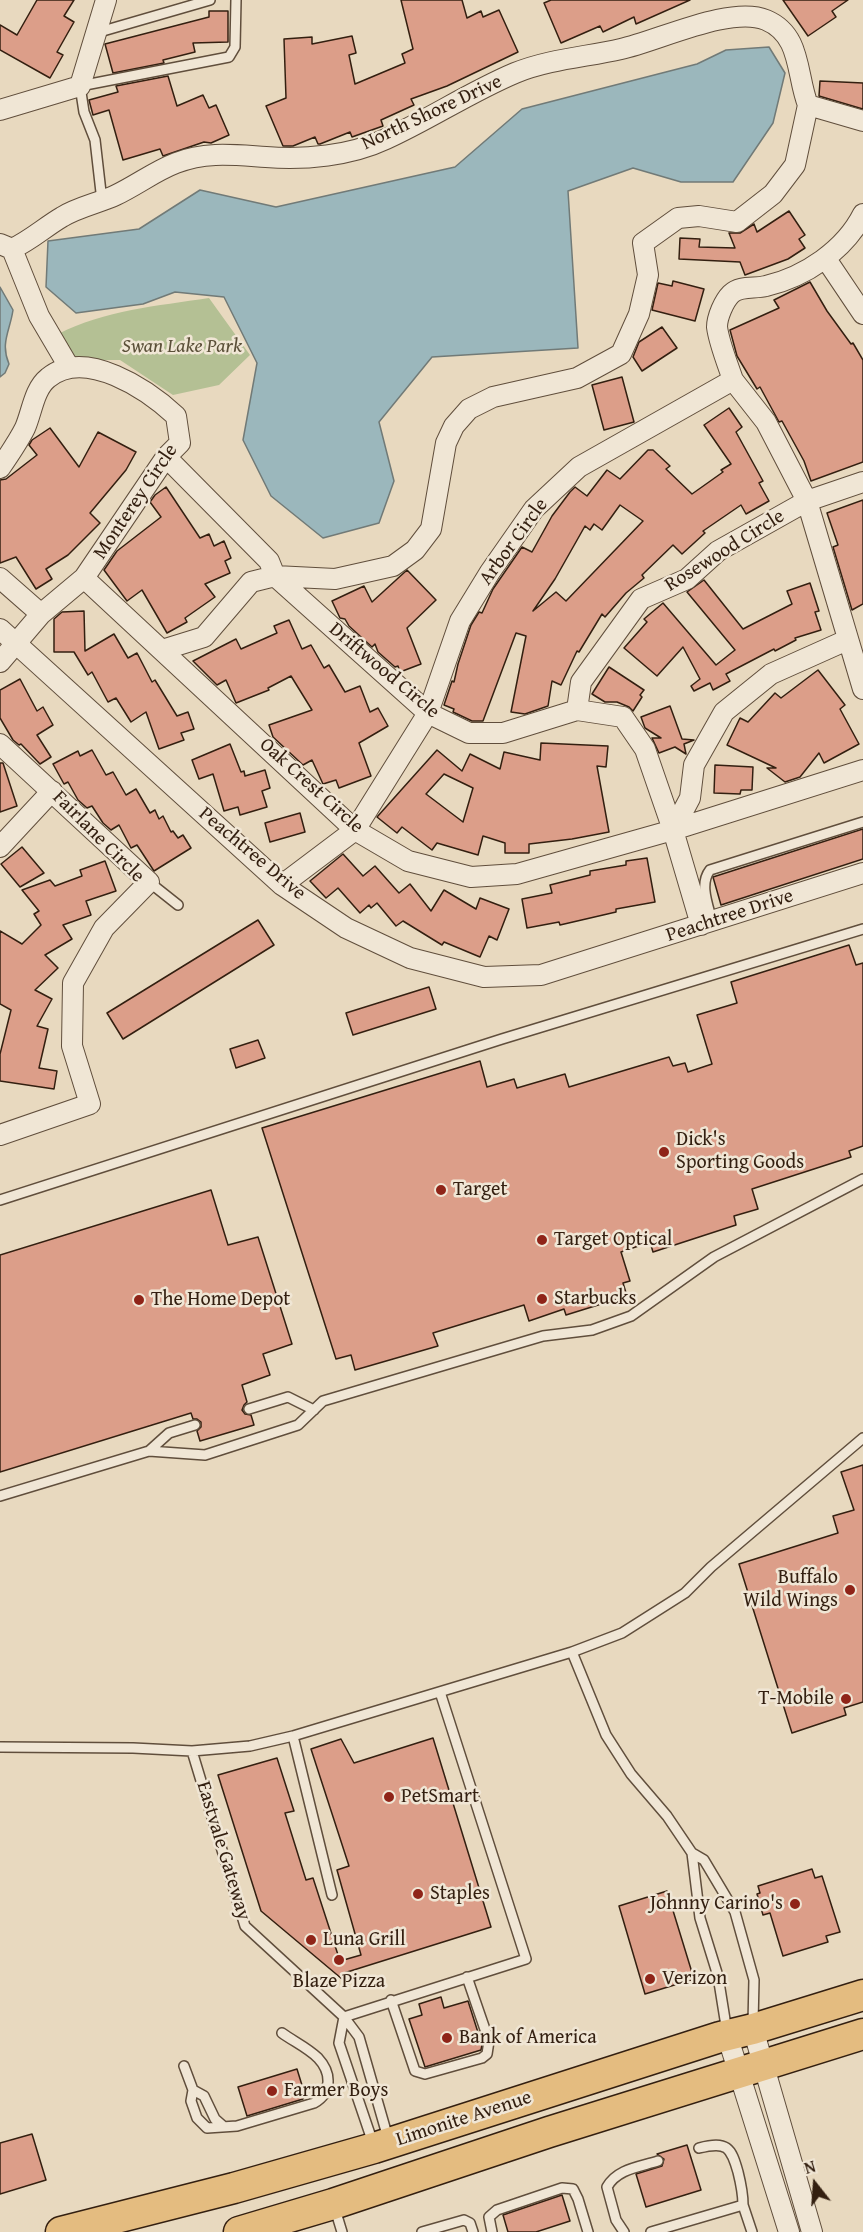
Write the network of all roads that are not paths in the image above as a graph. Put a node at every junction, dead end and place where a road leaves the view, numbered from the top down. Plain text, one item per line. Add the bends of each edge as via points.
1 (106, 0) edge
2 (210, 0) edge
3 (236, 0) edge
4 (96, 33) junction
5 (80, 86) junction
6 (808, 105) junction
7 (0, 110) edge
8 (863, 120) edge
9 (102, 201) junction
10 (863, 214) edge
11 (6, 246) edge
12 (826, 259) junction
13 (863, 315) edge
14 (69, 367) junction
15 (733, 380) junction
16 (166, 457) junction
17 (0, 468) edge
18 (863, 482) edge
19 (807, 501) junction
20 (275, 576) junction
21 (84, 578) junction
22 (0, 579) edge
23 (41, 614) junction
24 (0, 629) edge
25 (847, 640) junction
26 (16, 644) junction
27 (162, 650) junction
28 (0, 662) edge
29 (863, 690) edge
30 (577, 710) junction
31 (428, 713) junction
32 (0, 744) edge
33 (863, 770) edge
34 (52, 791) junction
35 (863, 822) edge
36 (355, 830) junction
37 (673, 830) junction
38 (0, 846) edge
39 (863, 873) edge
40 (149, 882) junction
41 (282, 885) junction
42 (178, 905) dead end
43 (706, 923) junction
44 (863, 929) edge
45 (0, 1135) edge
46 (863, 1179) edge
47 (0, 1200) edge
48 (249, 1409) dead end
49 (314, 1410) junction
50 (195, 1425) dead end
51 (863, 1438) edge
52 (149, 1451) junction
53 (0, 1496) edge
54 (572, 1652) junction
55 (440, 1692) junction
56 (293, 1736) junction
57 (0, 1747) edge
58 (192, 1751) junction
59 (692, 1852) junction
60 (332, 1895) dead end
61 (467, 1977) junction
62 (863, 1995) edge
63 (392, 2000) junction
64 (344, 2017) junction
65 (740, 2032) junction
66 (282, 2033) dead end
67 (863, 2034) edge
68 (184, 2066) dead end
69 (751, 2069) junction
70 (193, 2090) junction
71 (223, 2126) junction
72 (382, 2145) junction
73 (699, 2148) dead end
74 (658, 2161) dead end
75 (333, 2204) junction
76 (743, 2205) junction
77 (61, 2232) edge
78 (239, 2232) edge
79 (342, 2232) edge
80 (422, 2232) edge
81 (473, 2232) edge
82 (492, 2232) edge
83 (588, 2232) edge
84 (624, 2232) edge
85 (651, 2232) edge
86 (752, 2232) edge
87 (789, 2232) edge
88 (812, 2232) edge

1 - 4 street
2 - 4 lane
3 - 5 lane via 235,47 229,57
4 - 5 street
5 - 7 street
5 - 9 lane via 84,112 95,140
6 - 8 street
6 - 9 street, North Shore Drive via 789,39 765,19 744,16 516,73 364,148 295,157 203,156 177,163
6 - 20 street via 795,165 773,194 737,222 699,216 678,218 643,243 648,275 639,314 621,354 577,378 494,397 469,409 446,443 431,529 415,550 393,566 335,579
9 - 11 street, North Shore Drive via 66,215 29,240
10 - 12 street
11 - 14 street via 39,316
12 - 13 street
12 - 15 street via 765,287 732,292 722,307 717,326
14 - 16 street, Monterey Circle via 108,373 156,398 176,416 180,443
14 - 17 street via 48,378
15 - 19 street via 766,422
15 - 31 street, Arbor Circle via 579,467 534,509 460,621
16 - 20 street, Driftwood Circle via 269,561
16 - 21 street, Monterey Circle
18 - 19 street, Rosewood Circle
19 - 25 street
19 - 30 street, Rosewood Circle via 718,551 687,579 641,599 581,682
20 - 27 street via 251,582 204,637
20 - 31 street, Driftwood Circle
21 - 23 street, Monterey Circle
21 - 27 street, Oak Crest Circle
22 - 23 street
23 - 26 street, Monterey Circle
24 - 26 street, Peachtree Drive
25 - 29 street
25 - 37 street via 771,674 724,712 694,765 690,798
26 - 28 street, Monterey Circle
26 - 41 street, Peachtree Drive
27 - 36 street, Oak Crest Circle
30 - 31 street, Driftwood Circle via 503,733 469,733
30 - 37 street, Driftwood Circle via 623,717 645,749
31 - 36 street, Arbor Circle
32 - 34 street, Fairlane Circle
33 - 37 street, Oak Crest Circle
34 - 38 street
34 - 40 street, Fairlane Circle
35 - 43 lane via 710,870 704,883
36 - 37 street, Oak Crest Circle via 408,861 471,877 517,874
36 - 41 street, Arbor Circle
37 - 43 street, Driftwood Circle
39 - 43 street, Peachtree Drive
40 - 42 lane
40 - 45 street, Fairlane Circle via 104,927 73,983 72,1046 90,1104
41 - 43 street, Peachtree Drive via 346,928 410,958 484,977 541,975
44 - 47 lane via 502,1039
46 - 49 lane via 714,1257 631,1316 592,1330 543,1336 323,1401
48 - 49 lane via 288,1397
49 - 52 lane via 298,1425 205,1455
50 - 52 lane via 169,1433
51 - 54 lane via 685,1593 622,1633
52 - 53 lane
54 - 55 lane
54 - 59 lane via 606,1735
55 - 56 lane
55 - 61 lane via 526,1959
56 - 58 lane via 250,1746
56 - 60 lane
57 - 58 lane
58 - 64 lane, Eastvale Gateway via 245,1926
59 - 65 lane via 700,1918
59 - 65 lane via 704,1860 735,1912 754,1980
61 - 63 lane
61 - 63 lane via 489,2041 488,2054 482,2058 424,2074 415,2071
62 - 65 main road, Limonite Avenue
63 - 64 lane
64 - 72 lane, Eastvale Gateway via 359,2037
64 - 72 lane via 339,2043
65 - 69 street
65 - 72 main road, Limonite Avenue
66 - 71 lane via 322,2064 328,2082 323,2098 237,2126
67 - 69 main road, Limonite Avenue
68 - 70 lane
69 - 75 main road, Limonite Avenue
69 - 87 street via 752,2109
69 - 88 street
70 - 71 lane via 204,2096 215,2119
70 - 71 lane via 191,2101 198,2118 207,2128
72 - 77 main road, Limonite Avenue
73 - 76 lane via 714,2144 732,2151 744,2193
74 - 84 lane via 622,2172 607,2187 616,2220
75 - 78 main road, Limonite Avenue
75 - 79 lane
76 - 85 lane
76 - 86 lane
80 - 81 lane via 464,2220
82 - 83 lane via 489,2217 497,2210 562,2188 573,2189

